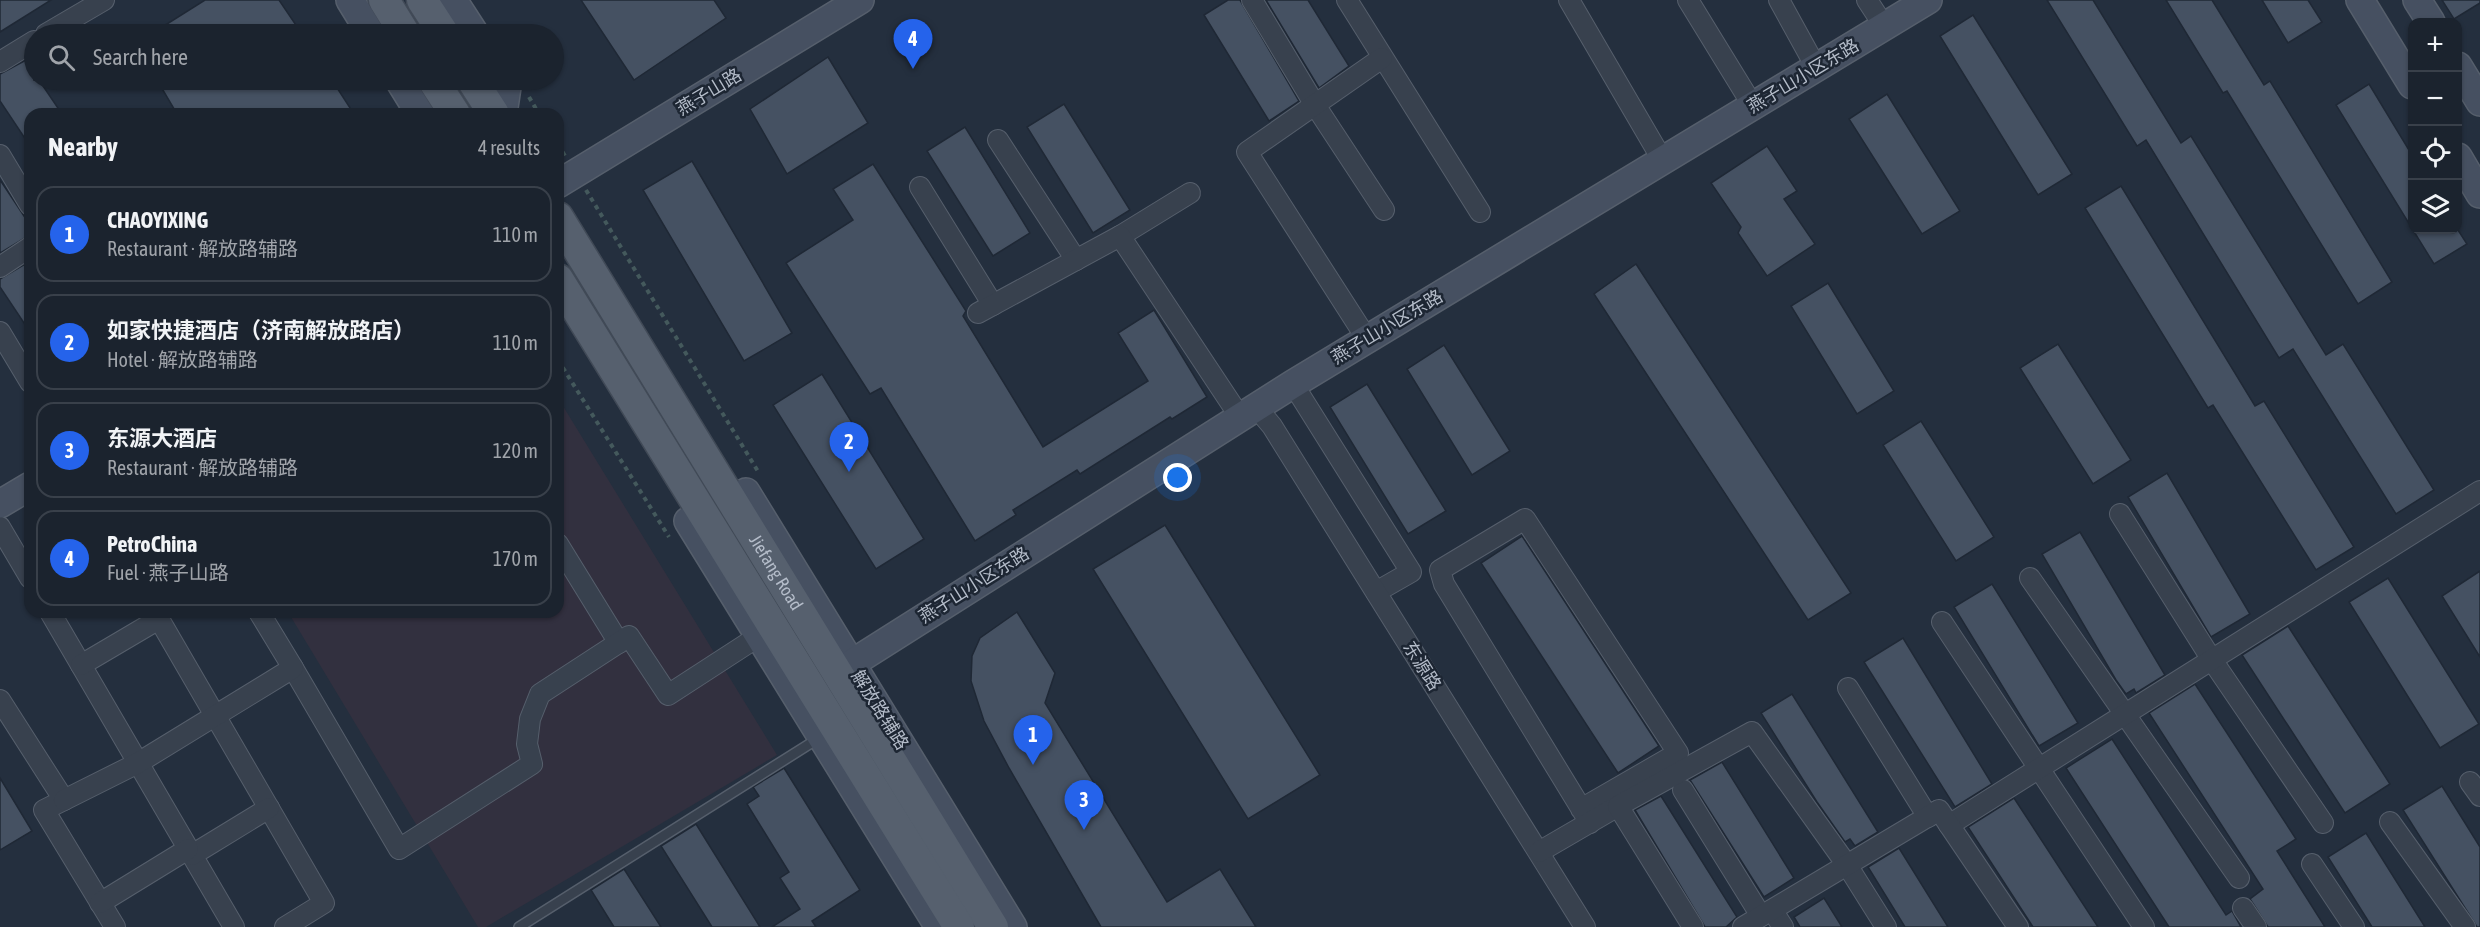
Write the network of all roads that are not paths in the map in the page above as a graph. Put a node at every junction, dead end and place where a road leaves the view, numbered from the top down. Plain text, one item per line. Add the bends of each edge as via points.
1 (104, 0) edge
2 (350, 0) edge
3 (384, 0) edge
4 (422, 0) edge
5 (453, 0) edge
6 (841, 0) edge
7 (860, 0) edge
8 (1251, 0) edge
9 (1347, 0) edge
10 (1569, 0) edge
11 (1688, 0) edge
12 (1779, 0) edge
13 (1867, 0) edge
14 (1928, 0) edge
15 (2360, 0) edge
16 (2417, 0) edge
17 (2428, 18) edge
18 (63, 24) edge
19 (365, 24) edge
20 (399, 24) edge
21 (438, 24) edge
22 (469, 24) edge
23 (1884, 26) junction
24 (24, 47) edge
25 (1382, 58) junction
26 (0, 62) edge
27 (1817, 69) junction
28 (2461, 72) edge
29 (2408, 78) edge
30 (405, 90) edge
31 (439, 90) edge
32 (478, 90) edge
33 (507, 90) edge
34 (2478, 95) edge
35 (1315, 105) junction
36 (1753, 106) junction
37 (416, 108) edge
38 (451, 108) edge
39 (490, 108) edge
40 (504, 108) edge
41 (998, 140) dead end
42 (0, 155) edge
43 (1663, 161) junction
44 (2462, 165) edge
45 (564, 168) edge
46 (564, 180) edge
47 (920, 187) dead end
48 (1190, 193) dead end
49 (2480, 194) edge
50 (24, 195) edge
51 (1384, 210) dead end
52 (1480, 212) dead end
53 (564, 227) edge
54 (1120, 236) junction
55 (24, 251) edge
56 (1076, 260) junction
57 (0, 267) edge
58 (564, 289) edge
59 (0, 332) edge
60 (1367, 339) junction
61 (24, 372) edge
62 (1293, 384) junction
63 (1248, 412) junction
64 (719, 479) junction
65 (24, 490) edge
66 (2480, 490) edge
67 (746, 492) joint
68 (0, 504) edge
69 (690, 507) junction
70 (2120, 514) dead end
71 (0, 527) edge
72 (564, 554) edge
73 (24, 568) edge
74 (2030, 578) dead end
75 (1376, 592) junction
76 (54, 618) edge
77 (263, 618) edge
78 (1942, 622) dead end
79 (759, 636) junction
80 (619, 643) junction
81 (2212, 660) junction
82 (851, 664) junction
83 (81, 665) junction
84 (293, 668) junction
85 (1848, 688) dead end
86 (0, 700) edge
87 (2125, 714) junction
88 (216, 717) junction
89 (821, 736) junction
90 (138, 763) junction
91 (2039, 768) junction
92 (1683, 789) dead end
93 (64, 800) junction
94 (1618, 806) junction
95 (269, 808) junction
96 (1586, 816) junction
97 (1928, 817) junction
98 (2390, 822) dead end
99 (2323, 823) dead end
100 (1949, 825) junction
101 (190, 852) junction
102 (1539, 852) junction
103 (2312, 864) dead end
104 (1847, 865) junction
105 (2239, 878) dead end
106 (100, 903) junction
107 (2243, 908) dead end
108 (1766, 913) junction
109 (115, 927) edge
110 (234, 927) edge
111 (285, 927) edge
112 (519, 927) edge
113 (939, 927) edge
114 (959, 927) edge
115 (993, 927) edge
116 (1013, 927) edge
117 (1586, 927) edge
118 (1692, 927) edge
119 (1743, 927) edge
120 (1783, 927) edge
121 (1886, 927) edge
122 (2018, 927) edge
123 (2144, 927) edge
124 (2256, 927) edge
125 (2354, 927) edge
126 (2465, 927) edge

1 - 18 street
2 - 19 street
3 - 20 main road
4 - 21 main road
5 - 22 street
6 - 45 street
7 - 46 street, 燕子山路
8 - 35 street
9 - 25 street
10 - 43 street
11 - 36 street
12 - 27 street
13 - 23 street
14 - 23 street, 燕子山小区东路
15 - 29 street
16 - 17 street
23 - 27 street, 燕子山小区东路
24 - 26 street
25 - 35 street
25 - 52 street
27 - 36 street, 燕子山小区东路
28 - 34 street
30 - 37 street
31 - 38 main road
32 - 39 main road
33 - 40 street
35 - 51 street
35 - 60 street via 1247,152
36 - 43 street, 燕子山小区东路
41 - 56 street
42 - 50 street
43 - 60 street, 燕子山小区东路
44 - 49 street
47 - 56 street via 986,309
48 - 54 street
53 - 64 main road, Jiefang Road
54 - 56 street
54 - 63 street, 东源路
55 - 57 street
58 - 69 main road, Jiefang Road
59 - 61 street
60 - 62 street, 燕子山小区东路
62 - 63 street, 燕子山小区东路
62 - 75 street via 1411,573
63 - 75 street, 东源路 via 1272,426
63 - 82 street, 燕子山小区东路
64 - 67 main road
64 - 115 main road, Jiefang Road
65 - 68 street
66 - 81 street
67 - 82 street, 解放路辅路
69 - 79 street
69 - 114 main road, Jiefang Road
70 - 81 street
71 - 73 street
72 - 80 street
74 - 87 street
75 - 102 street, 东源路
76 - 83 street
77 - 84 street
78 - 91 street
79 - 80 street via 668,695 629,636
79 - 89 street
80 - 84 street via 540,694 526,744 532,764 399,849
81 - 87 street
81 - 99 street
82 - 116 street, 解放路辅路
83 - 88 street via 159,619
83 - 90 street
84 - 88 street
85 - 97 street
86 - 93 street
87 - 91 street
87 - 105 street
88 - 90 street
88 - 95 street
89 - 112 lane
89 - 113 street
90 - 93 street
90 - 101 street
91 - 100 street
91 - 123 street
92 - 108 street
93 - 106 street via 44,810
94 - 96 street
94 - 104 street via 1752,732
94 - 118 street
95 - 101 street
95 - 111 street via 324,903
96 - 96 street via 1444,584 1440,570 1526,519 1678,753
96 - 102 street
97 - 100 street via 1940,810
97 - 104 street
98 - 126 street
100 - 122 street
101 - 106 street
101 - 110 street
102 - 117 street, 东源路
103 - 125 street
104 - 108 street
104 - 121 street
106 - 109 street
107 - 124 street
108 - 119 street
108 - 120 street

